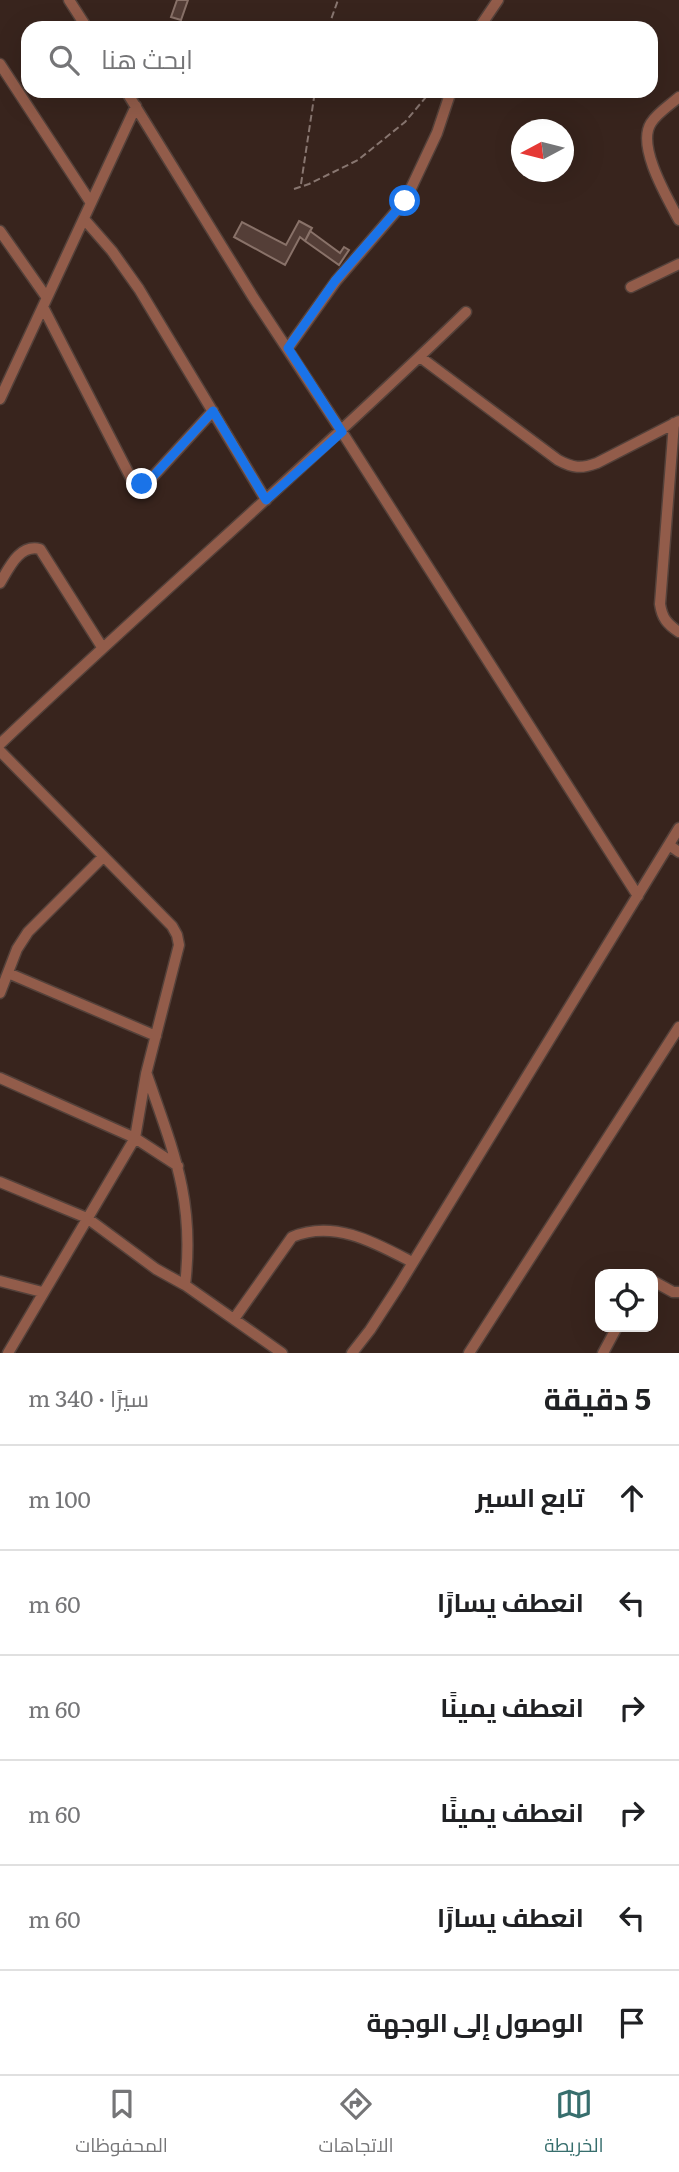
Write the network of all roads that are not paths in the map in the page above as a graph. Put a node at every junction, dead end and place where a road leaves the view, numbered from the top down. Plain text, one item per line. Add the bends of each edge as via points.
1 (69, 0) edge
2 (498, 0) edge
3 (82, 21) edge
4 (484, 21) edge
5 (0, 64) edge
6 (21, 96) edge
7 (679, 97) edge
8 (22, 98) edge
9 (131, 98) edge
10 (449, 98) edge
11 (136, 106) junction
12 (91, 203) junction
13 (84, 219) junction
14 (679, 220) edge
15 (0, 231) edge
16 (679, 264) edge
17 (631, 287) dead end
18 (45, 303) junction
19 (466, 312) dead end
20 (288, 348) junction
21 (420, 357) junction
22 (0, 399) edge
23 (213, 411) junction
24 (676, 422) edge
25 (342, 432) junction
26 (266, 500) junction
27 (0, 583) edge
28 (679, 632) edge
29 (102, 647) junction
30 (0, 744) edge
31 (0, 751) edge
32 (679, 828) edge
33 (669, 845) junction
34 (679, 852) edge
35 (103, 857) junction
36 (638, 896) junction
37 (8, 974) junction
38 (0, 993) edge
39 (679, 1027) edge
40 (156, 1036) junction
41 (146, 1074) junction
42 (0, 1078) edge
43 (135, 1138) junction
44 (178, 1166) junction
45 (0, 1182) edge
46 (87, 1218) junction
47 (412, 1262) junction
48 (0, 1282) edge
49 (658, 1284) edge
50 (185, 1285) junction
51 (42, 1292) junction
52 (679, 1292) edge
53 (234, 1319) junction
54 (614, 1332) edge
55 (10, 1349) edge
56 (22, 1353) edge
57 (282, 1353) edge
58 (352, 1353) edge
59 (469, 1353) edge
60 (603, 1353) edge

1 - 3 street
2 - 4 street
5 - 6 street
7 - 14 street via 650,124 647,138 648,152
8 - 12 street
9 - 11 street
10 - 20 street via 405,201 335,281
11 - 12 street
11 - 20 street
12 - 13 street
13 - 18 street
13 - 23 street via 139,289
15 - 18 street
16 - 17 street
18 - 22 street
18 - 23 street via 133,481 147,483
19 - 21 street
20 - 25 street
21 - 24 street via 572,468 597,463
21 - 25 street
23 - 26 street
24 - 28 street via 660,604 668,624
25 - 26 street
25 - 36 street
26 - 29 street
27 - 29 street via 16,556 33,547 40,549
29 - 30 street
31 - 35 street
32 - 33 street
33 - 34 street
33 - 36 street
35 - 37 street via 28,932
35 - 40 street via 177,935 177,956
36 - 47 street
37 - 38 street
37 - 40 street
39 - 59 street
40 - 41 street
41 - 43 street
41 - 44 street
42 - 43 street
43 - 44 street
43 - 46 street
44 - 50 street via 188,1221
45 - 46 street
46 - 50 street
46 - 51 street
47 - 53 street via 361,1237 304,1232 292,1237
47 - 58 street
48 - 51 street
49 - 52 street
50 - 53 street
51 - 55 street
53 - 57 street
54 - 60 street
55 - 56 street

